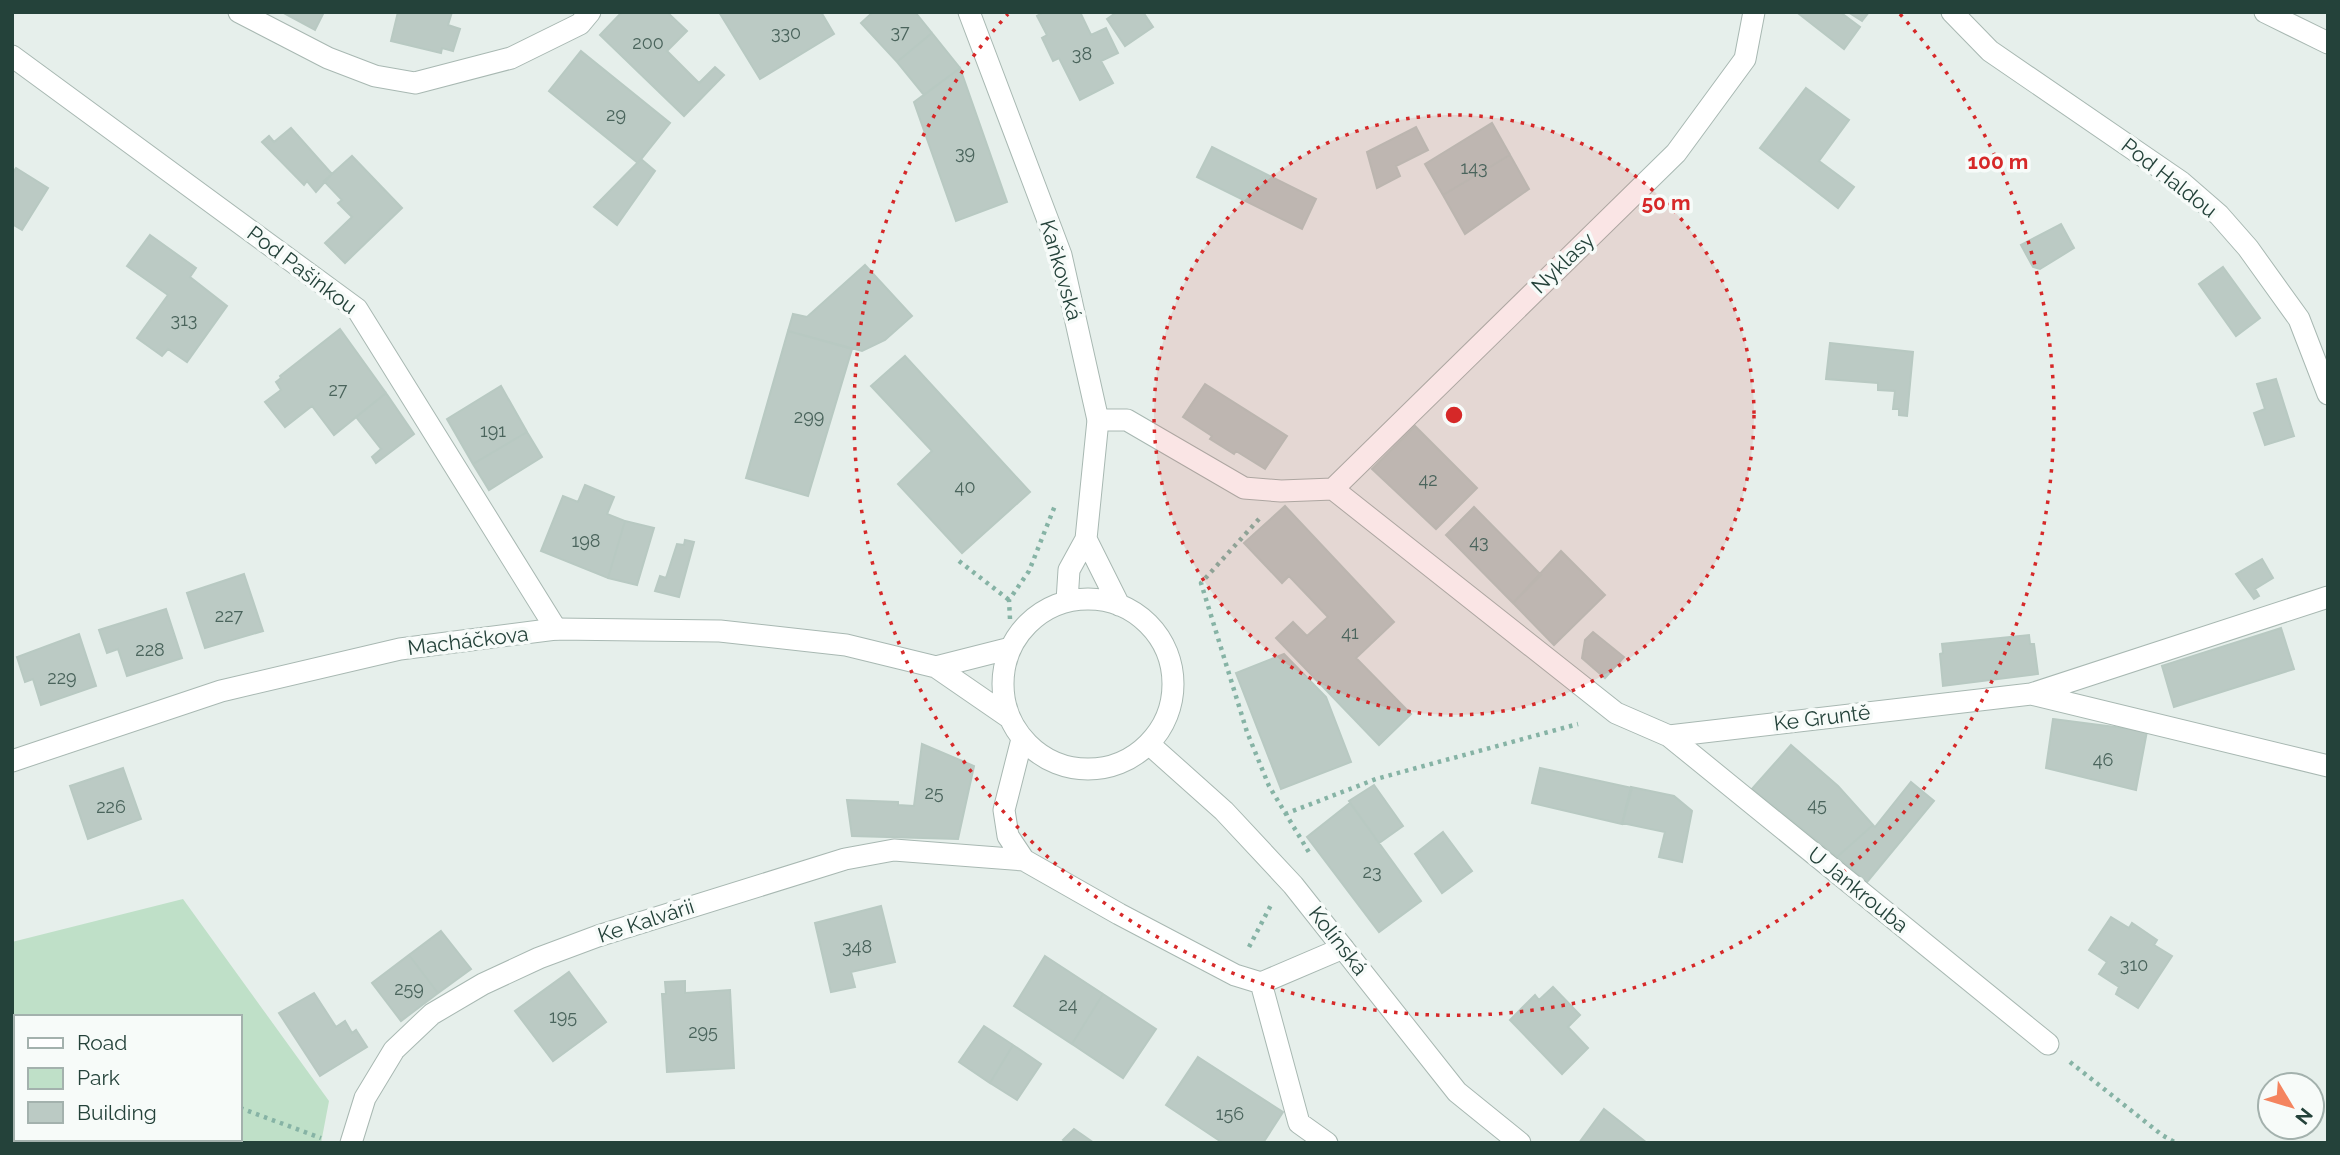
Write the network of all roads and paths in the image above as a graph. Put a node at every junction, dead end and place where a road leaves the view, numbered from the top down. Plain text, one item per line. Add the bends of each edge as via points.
1 (239, 12) edge
2 (590, 12) edge
3 (1754, 12) edge
4 (1952, 12) edge
5 (2265, 12) edge
6 (967, 14) edge
7 (2328, 43) edge
8 (12, 56) edge
9 (2328, 394) edge
10 (1098, 420) junction
11 (1333, 488) junction
12 (1281, 491) junction
13 (1057, 497) dead end
14 (1086, 539) junction
15 (958, 561) dead end
16 (2328, 597) edge
17 (1009, 600) junction
18 (1067, 601) junction
19 (1119, 605) junction
20 (556, 629) junction
21 (1011, 648) junction
22 (936, 667) junction
23 (2031, 694) junction
24 (1616, 713) junction
25 (1010, 718) junction
26 (1669, 736) junction
27 (1022, 739) junction
28 (1149, 744) junction
29 (12, 761) edge
30 (2328, 766) edge
31 (1024, 860) junction
32 (1293, 885) junction
33 (1343, 948) junction
34 (1235, 975) junction
35 (1261, 983) junction
36 (2048, 1045) joint
37 (242, 1109) edge
38 (323, 1139) dead end
39 (351, 1143) edge
40 (1327, 1143) edge
41 (1520, 1143) edge
42 (2176, 1143) edge

1 - 2 street via 328,58 375,76 415,83 511,58 580,24
3 - 11 street, Nyklasy via 1745,59 1676,153
4 - 9 street, Pod Haldou via 1990,51 2181,182 2219,215 2299,319
5 - 7 street
6 - 10 street, Kaňkovská via 1061,255
8 - 20 street, Pod Pašinkou via 357,309
10 - 12 street via 1127,420 1244,488
10 - 14 street, Kaňkovská
11 - 12 street
11 - 24 street
12 - 24 path via 1202,583 1247,732 1285,814 1376,779
13 - 17 path via 1029,570
14 - 18 street via 1069,570
14 - 19 street
15 - 17 path
16 - 23 street, Ke Gruntě
17 - 21 path
18 - 19 street via 1094,599
18 - 21 street via 1024,627
19 - 28 street via 1152,630 1171,667 1172,694 1165,721
20 - 22 street, Macháčkova via 720,631 846,645
20 - 29 street, Macháčkova via 400,649 221,691
21 - 22 street
21 - 25 street via 1003,671 1003,695
22 - 25 street
23 - 26 street, Ke Gruntě
23 - 30 street, Ke Gruntě
24 - 26 street
25 - 27 street
26 - 36 street, U Jankrouba
27 - 28 street via 1061,766 1084,770 1130,759
27 - 31 street via 1004,810 1008,836
28 - 32 street, Kolínská via 1224,811
31 - 34 street
31 - 39 street, Ke Kalvárii via 894,850 845,859 539,958 432,1014 394,1050 365,1098
32 - 33 street, Kolínská
32 - 34 path via 1271,905
33 - 35 street
33 - 41 street, Kolínská via 1457,1092
34 - 35 street
35 - 40 street via 1298,1123
36 - 42 path
37 - 38 path

